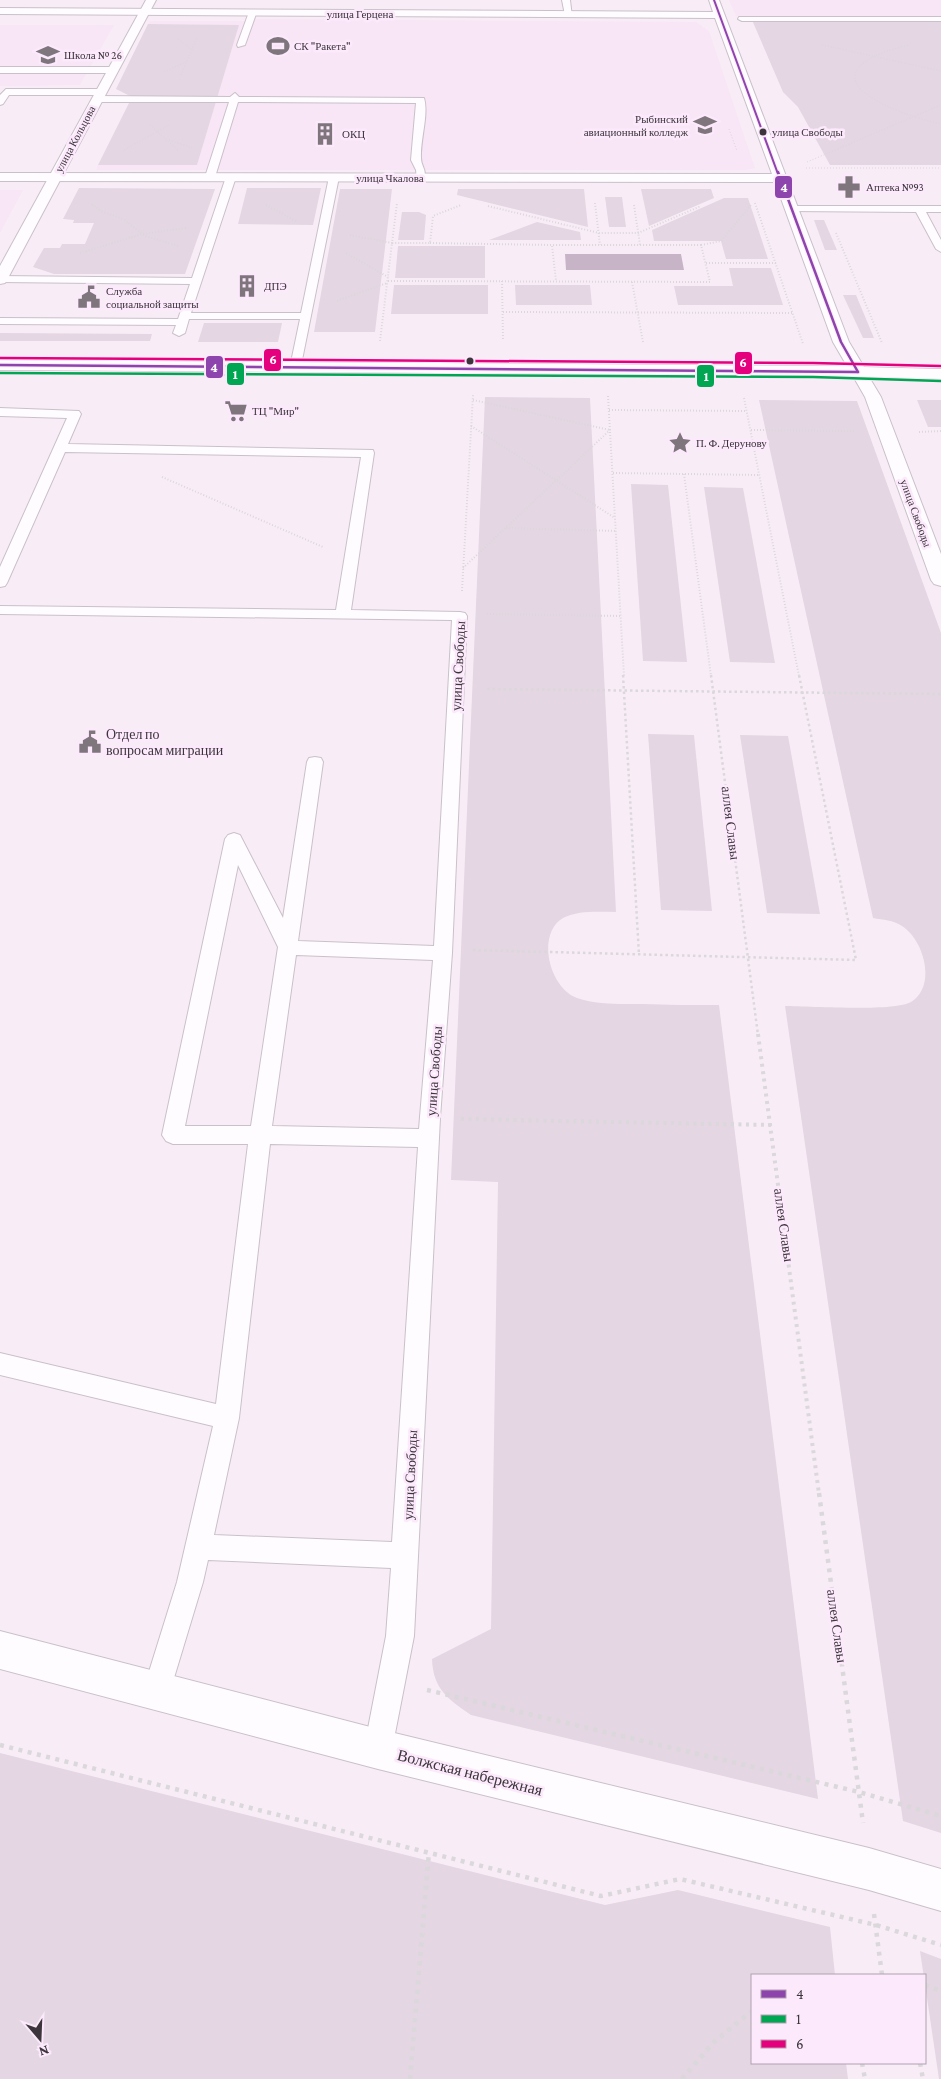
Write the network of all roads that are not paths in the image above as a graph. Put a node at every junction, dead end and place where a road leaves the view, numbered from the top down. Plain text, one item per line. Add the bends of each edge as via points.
1 (151, 0) edge
2 (566, 0) edge
3 (714, 0) edge
4 (0, 11) edge
5 (144, 12) junction
6 (252, 14) junction
7 (569, 14) junction
8 (719, 15) junction
9 (742, 18) dead end
10 (941, 19) edge
11 (241, 45) dead end
12 (0, 70) edge
13 (112, 70) junction
14 (99, 95) junction
15 (234, 97) junction
16 (0, 102) edge
17 (0, 177) edge
18 (55, 177) junction
19 (210, 177) junction
20 (231, 177) junction
21 (334, 178) junction
22 (420, 178) junction
23 (781, 178) junction
24 (792, 209) junction
25 (919, 209) junction
26 (941, 209) edge
27 (941, 249) edge
28 (2, 274) edge
29 (196, 281) junction
30 (307, 313) junction
31 (0, 321) edge
32 (183, 324) junction
33 (0, 365) edge
34 (296, 367) junction
35 (858, 372) junction
36 (941, 374) edge
37 (0, 412) edge
38 (60, 448) junction
39 (941, 580) edge
40 (0, 583) edge
41 (0, 610) edge
42 (343, 615) junction
43 (315, 762) dead end
44 (288, 948) junction
45 (443, 951) junction
46 (430, 1128) junction
47 (260, 1135) junction
48 (0, 1364) edge
49 (227, 1418) junction
50 (198, 1547) junction
51 (405, 1556) junction
52 (0, 1650) edge
53 (158, 1692) junction
54 (378, 1749) junction
55 (941, 1890) edge

1 - 5 street, улица Кольцова
2 - 7 lane
3 - 8 street, улица Свободы
4 - 5 street, улица Герцена
5 - 6 street, улица Герцена
5 - 13 street, улица Кольцова
6 - 7 street, улица Герцена
6 - 11 lane
7 - 8 street, улица Герцена
8 - 23 street, улица Свободы
9 - 10 lane
12 - 13 lane
13 - 14 street, улица Кольцова
14 - 15 lane
14 - 16 lane via 6,92
14 - 18 street, улица Кольцова
15 - 19 lane
15 - 22 lane via 421,100 416,160 421,170
17 - 18 street, улица Чкалова
18 - 19 street, улица Чкалова
18 - 28 street, улица Кольцова
19 - 20 street, улица Чкалова
20 - 21 street, улица Чкалова
20 - 29 lane
21 - 22 street, улица Чкалова
21 - 30 lane
22 - 23 street, улица Чкалова
23 - 24 street, улица Свободы
24 - 25 lane
24 - 35 street, улица Свободы via 841,342
25 - 26 lane
25 - 27 lane
28 - 29 lane via 27,280
29 - 32 lane
30 - 32 lane
30 - 34 lane
31 - 32 lane
33 - 34 street
34 - 35 street
35 - 36 street
35 - 39 street, улица Свободы via 873,397
37 - 38 lane via 75,414
38 - 40 lane
38 - 42 lane via 368,453
41 - 42 lane
42 - 45 lane, улица Свободы via 460,615
43 - 44 lane
44 - 45 lane
44 - 47 lane
44 - 47 lane via 234,839 172,1135
45 - 46 lane, улица Свободы
46 - 47 lane
46 - 51 lane, улица Свободы
47 - 49 lane
48 - 49 lane
49 - 50 lane
50 - 51 lane
50 - 53 lane
51 - 54 lane, улица Свободы via 400,1636
52 - 53 street, Волжская набережная
53 - 54 street, Волжская набережная
54 - 55 street, Волжская набережная via 868,1869

